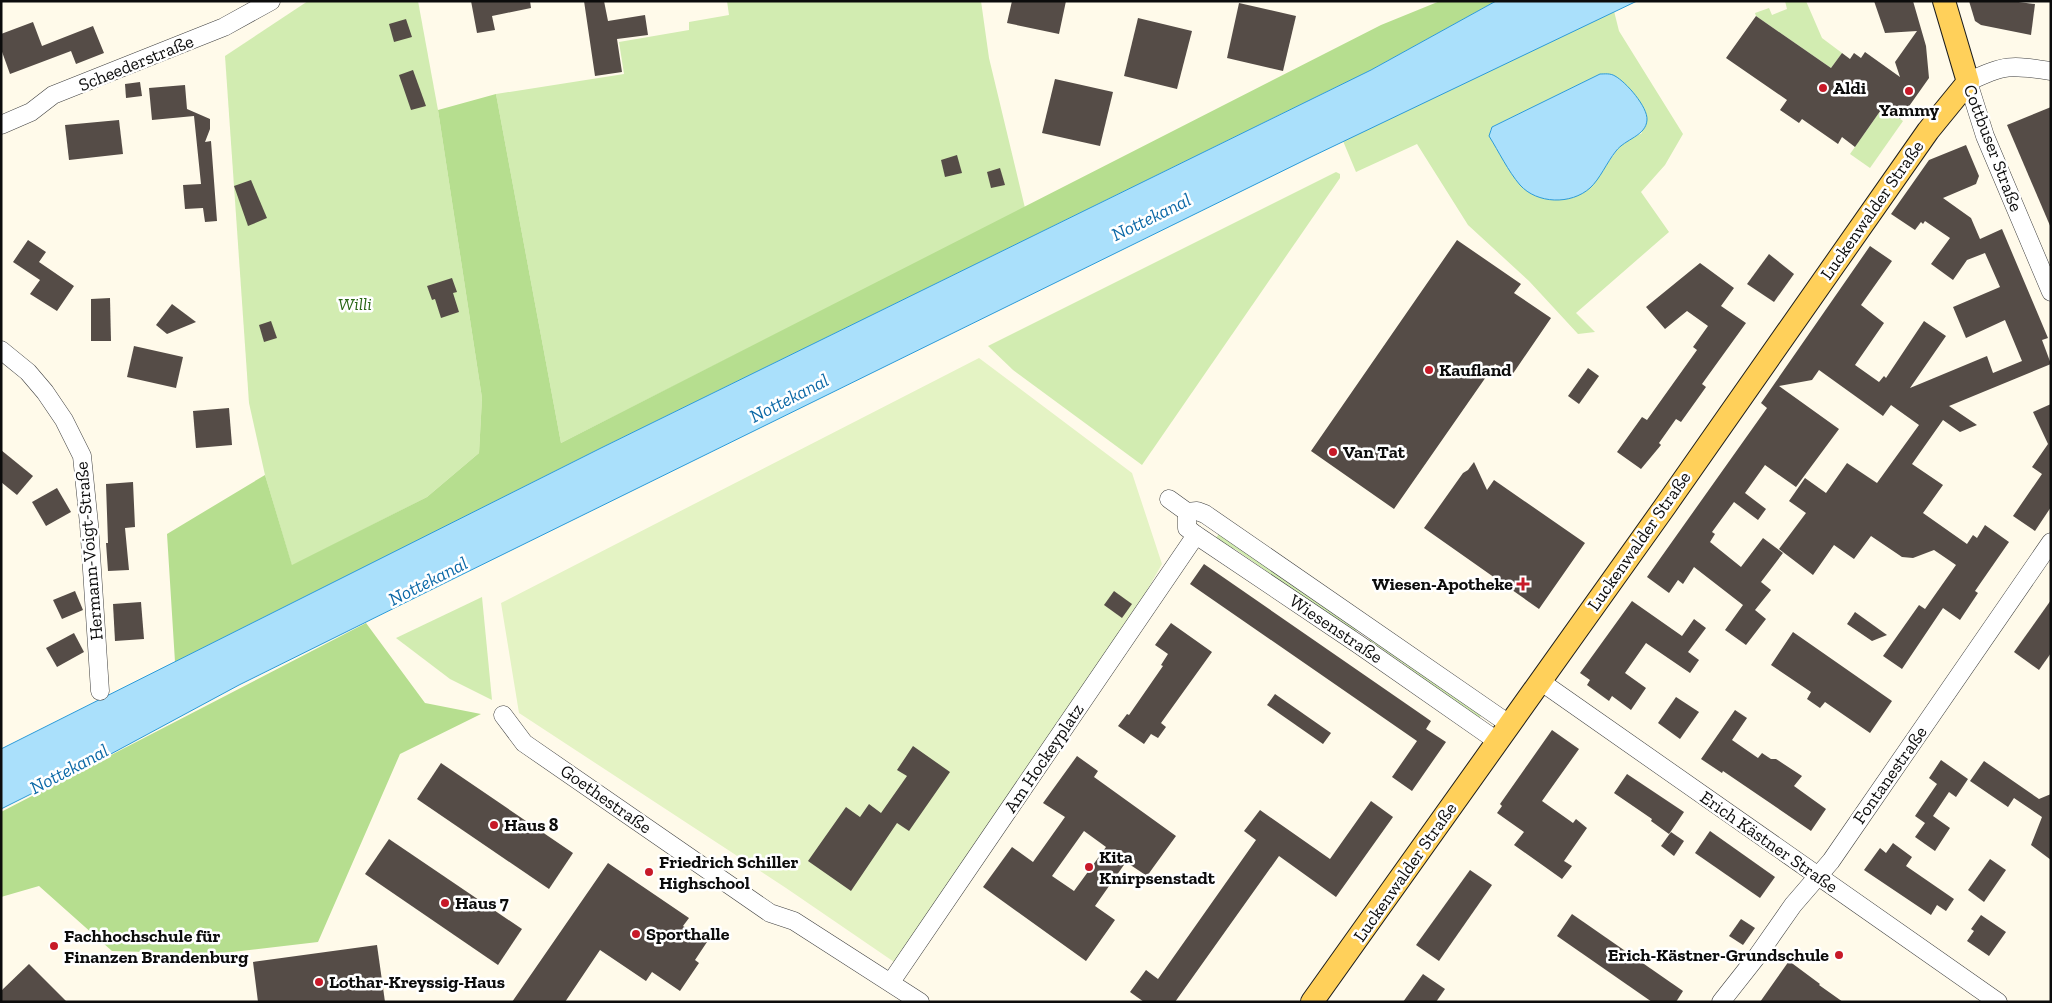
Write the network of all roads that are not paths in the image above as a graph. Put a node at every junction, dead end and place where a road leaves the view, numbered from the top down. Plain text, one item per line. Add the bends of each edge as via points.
1 (271, 1) edge
2 (1944, 1) edge
3 (2051, 71) edge
4 (1968, 82) junction
5 (1, 125) edge
6 (2051, 292) edge
7 (1, 350) edge
8 (1169, 499) dead end
9 (1187, 512) junction
10 (1196, 535) junction
11 (2051, 542) edge
12 (1540, 681) junction
13 (100, 691) dead end
14 (502, 715) dead end
15 (1503, 733) junction
16 (1818, 876) junction
17 (891, 982) junction
18 (920, 1002) edge
19 (1312, 1002) edge
20 (1721, 1002) edge
21 (1998, 1002) edge

1 - 5 street, Scheederstraße via 224,27 53,96 31,112
2 - 4 main road, Cottbuser Straße
3 - 4 street via 2014,66 1992,70
4 - 6 street, Cottbuser Straße via 1985,136
4 - 12 main road, Luckenwalder Straße via 1922,139
7 - 13 street, Hermann-Voigt-Straße via 28,372 45,392 82,456 90,524
8 - 9 street, Wiesenstraße
9 - 10 street via 1187,528
9 - 15 street, Wiesenstraße via 1205,514
10 - 15 street, Wiesenstraße via 1358,644
10 - 17 street, Am Hockeyplatz
11 - 16 street, Fontanestraße
12 - 15 main road, Luckenwalder Straße
12 - 16 street, Erich Kästner Straße
14 - 17 street, Goethestraße via 524,743 770,912 794,921
15 - 19 main road, Luckenwalder Straße
16 - 20 street, Fontanestraße
16 - 21 street, Erich Kästner Straße
17 - 18 street, Goethestraße

